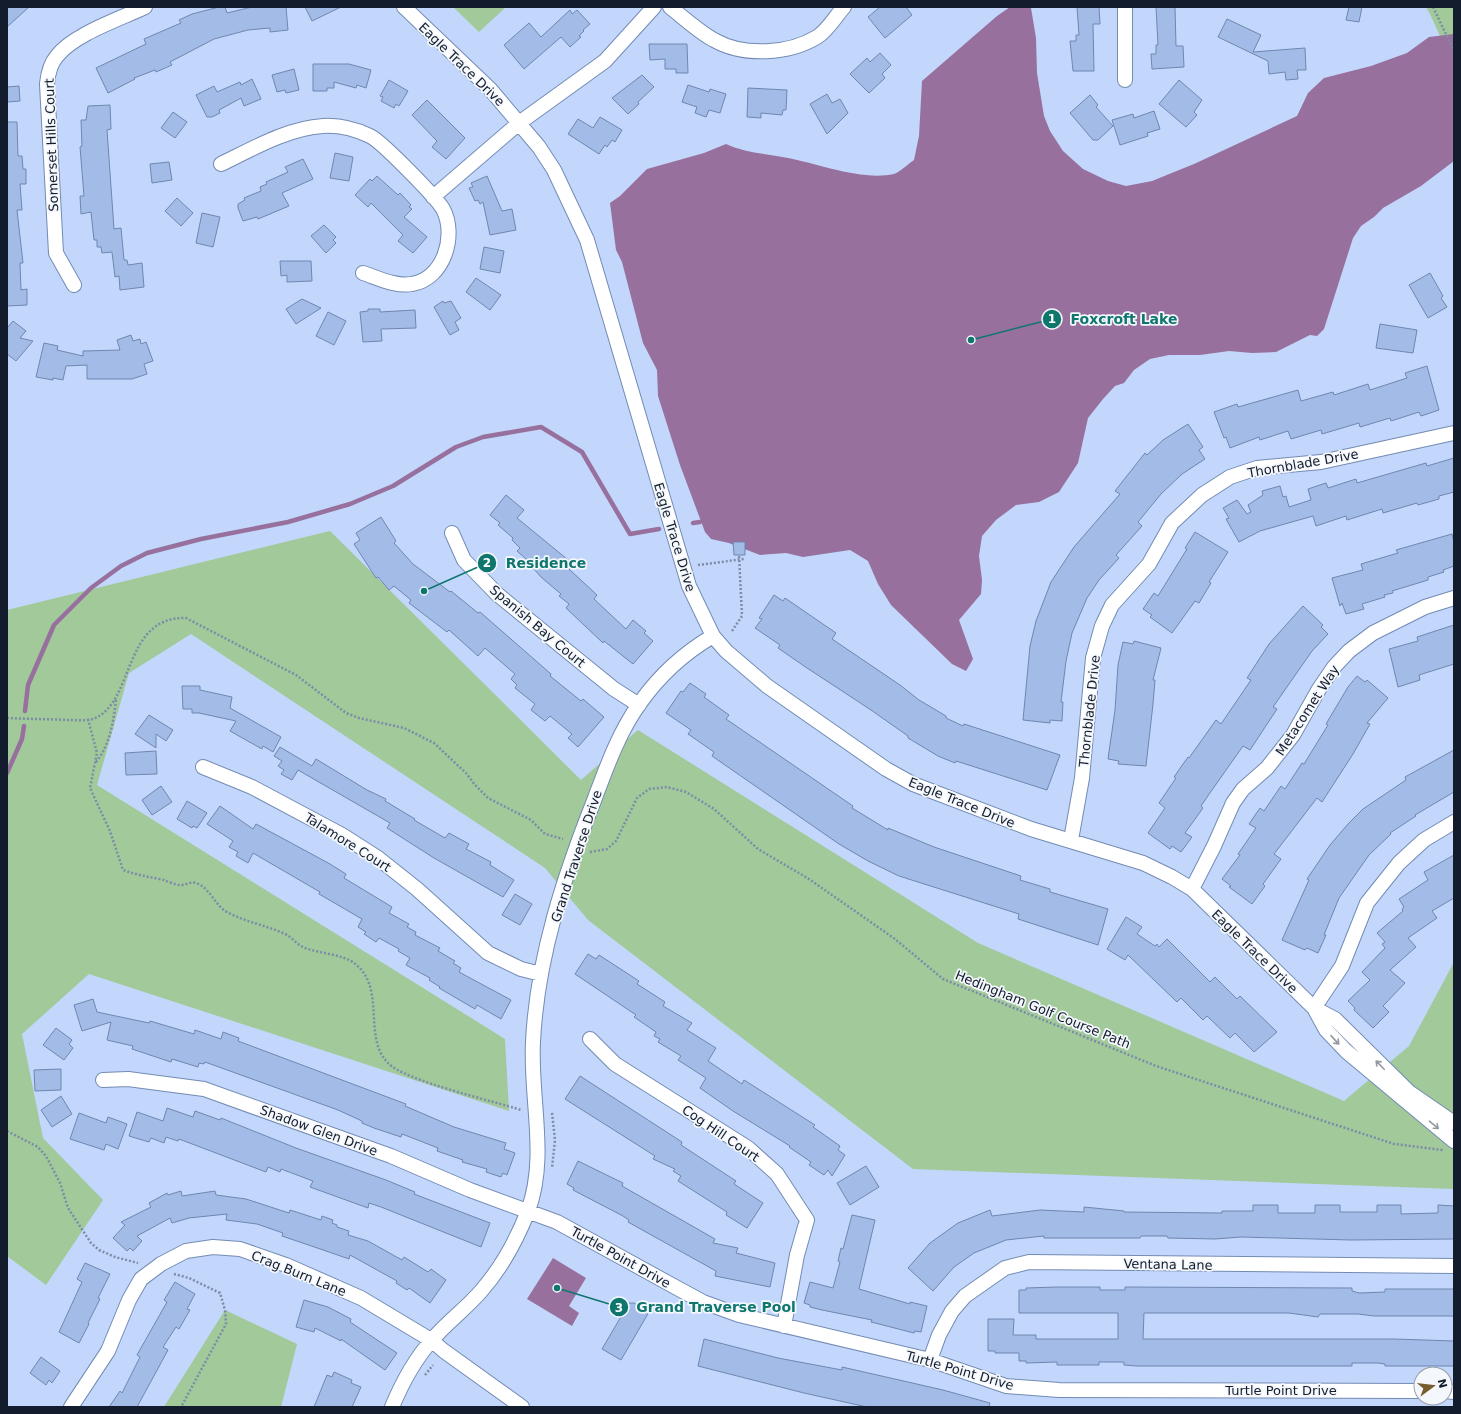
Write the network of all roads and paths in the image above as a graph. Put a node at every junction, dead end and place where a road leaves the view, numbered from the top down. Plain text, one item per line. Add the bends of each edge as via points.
1 (146, 7) edge
2 (404, 7) edge
3 (654, 7) edge
4 (670, 7) edge
5 (844, 7) edge
6 (1125, 7) edge
7 (1434, 7) edge
8 (1454, 50) edge
9 (1126, 80) dead end
10 (516, 126) junction
11 (221, 164) dead end
12 (433, 197) junction
13 (363, 273) dead end
14 (74, 285) dead end
15 (1454, 433) edge
16 (452, 533) dead end
17 (739, 555) dead end
18 (744, 558) dead end
19 (739, 559) junction
20 (698, 565) dead end
21 (1454, 598) edge
22 (732, 631) dead end
23 (713, 636) junction
24 (116, 696) junction
25 (639, 705) junction
26 (7, 718) edge
27 (88, 719) junction
28 (95, 763) junction
29 (203, 767) dead end
30 (1454, 822) edge
31 (563, 839) dead end
32 (1071, 840) junction
33 (590, 852) dead end
34 (1192, 889) junction
35 (541, 974) junction
36 (1314, 1008) junction
37 (590, 1039) dead end
38 (103, 1080) dead end
39 (522, 1110) dead end
40 (1454, 1123) edge
41 (7, 1131) edge
42 (1452, 1144) edge
43 (528, 1210) junction
44 (1454, 1266) edge
45 (155, 1268) junction
46 (784, 1326) junction
47 (431, 1340) junction
48 (930, 1360) junction
49 (1413, 1391) edge
50 (71, 1407) edge
51 (182, 1407) edge
52 (392, 1407) edge
53 (522, 1407) edge

1 - 14 street, Somerset Hills Court via 70,43 57,56 49,70 47,84 56,253
2 - 10 street, Eagle Trace Drive via 490,89
3 - 10 street via 605,61
4 - 5 street via 714,41 739,49 768,51 791,48 818,36
6 - 9 street
7 - 8 path
10 - 12 street
10 - 23 street, Eagle Trace Drive via 539,147 554,170 587,240 689,586
11 - 12 street via 303,129 323,126 347,128 371,137
12 - 13 street via 443,209 448,238 445,256 436,271 426,281 412,285 392,283
15 - 32 street, Thornblade Drive via 1321,462 1257,468 1230,477 1202,495 1172,523 1149,564 1112,605 1102,626 1093,658 1082,778
16 - 25 street, Spanish Bay Court via 464,560 497,594 608,684
17 - 19 path
18 - 19 path
19 - 20 path
19 - 22 path via 742,616
21 - 34 street, Metacomet Way via 1425,607 1373,633 1349,651 1334,667 1294,735 1267,768 1243,788 1233,803
23 - 25 street, Grand Traverse Drive via 699,644 663,675
23 - 32 street, Eagle Trace Drive via 726,651 767,686 886,769 913,784 1031,829
24 - 27 path via 105,712
24 - 28 path via 110,732
24 - 31 path via 138,646 146,636 166,621 186,618 296,675 346,713 404,728 434,743 488,798 531,820 545,834
25 - 35 street, Grand Traverse Drive via 612,752 587,818 559,899
26 - 27 path
27 - 28 path via 96,753
28 - 39 path via 90,788 110,831 123,870 182,885 194,882 210,893 227,913 283,933 303,948 352,961 364,970 372,994 375,1035 380,1051 388,1063 428,1082
29 - 35 street, Talamore Court via 252,787 342,835 378,858 417,889 488,952 521,969
30 - 36 street via 1424,840 1382,882 1366,903 1342,966
32 - 34 street, Eagle Trace Drive via 1143,863
33 - 42 path, Hedingham Golf Course Path via 608,849 616,841 637,798 649,789 667,787 686,792 714,809 758,849 809,880 895,939 943,979 1156,1066 1394,1144 1433,1150 1444,1150
34 - 36 street, Eagle Trace Drive
35 - 43 street, Grand Traverse Drive via 534,1019 532,1056 538,1149 536,1176
40 -> 36 street, Eagle Trace Drive via 1410,1092 1335,1020
36 -> 42 street, Eagle Trace Drive via 1326,1030 1346,1051
37 - 46 street, Cog Hill Court via 615,1064 748,1148 777,1174 807,1220
38 - 43 street, Shadow Glen Drive via 128,1079 204,1089 391,1156 470,1190
41 - 45 path via 38,1147 46,1156 60,1183 68,1208 90,1243 115,1257
43 - 46 street, Turtle Point Drive via 557,1222 703,1302 739,1315
43 - 47 street, Grand Traverse Drive via 514,1242 486,1285
44 - 48 street, Ventana Lane via 1029,1262 1005,1268 965,1296 952,1311 939,1334
45 - 47 street, Crag Burn Lane via 186,1251 213,1247 240,1249 286,1265 361,1298
45 - 50 street, Crag Burn Lane via 141,1279 129,1300 108,1351
45 - 51 path via 209,1286 220,1293 225,1310 226,1324
46 - 48 street, Turtle Point Drive
47 - 52 street, Grand Traverse Drive via 410,1371
47 - 53 street, Crag Burn Lane
48 - 49 street, Turtle Point Drive via 1006,1386 1031,1388

